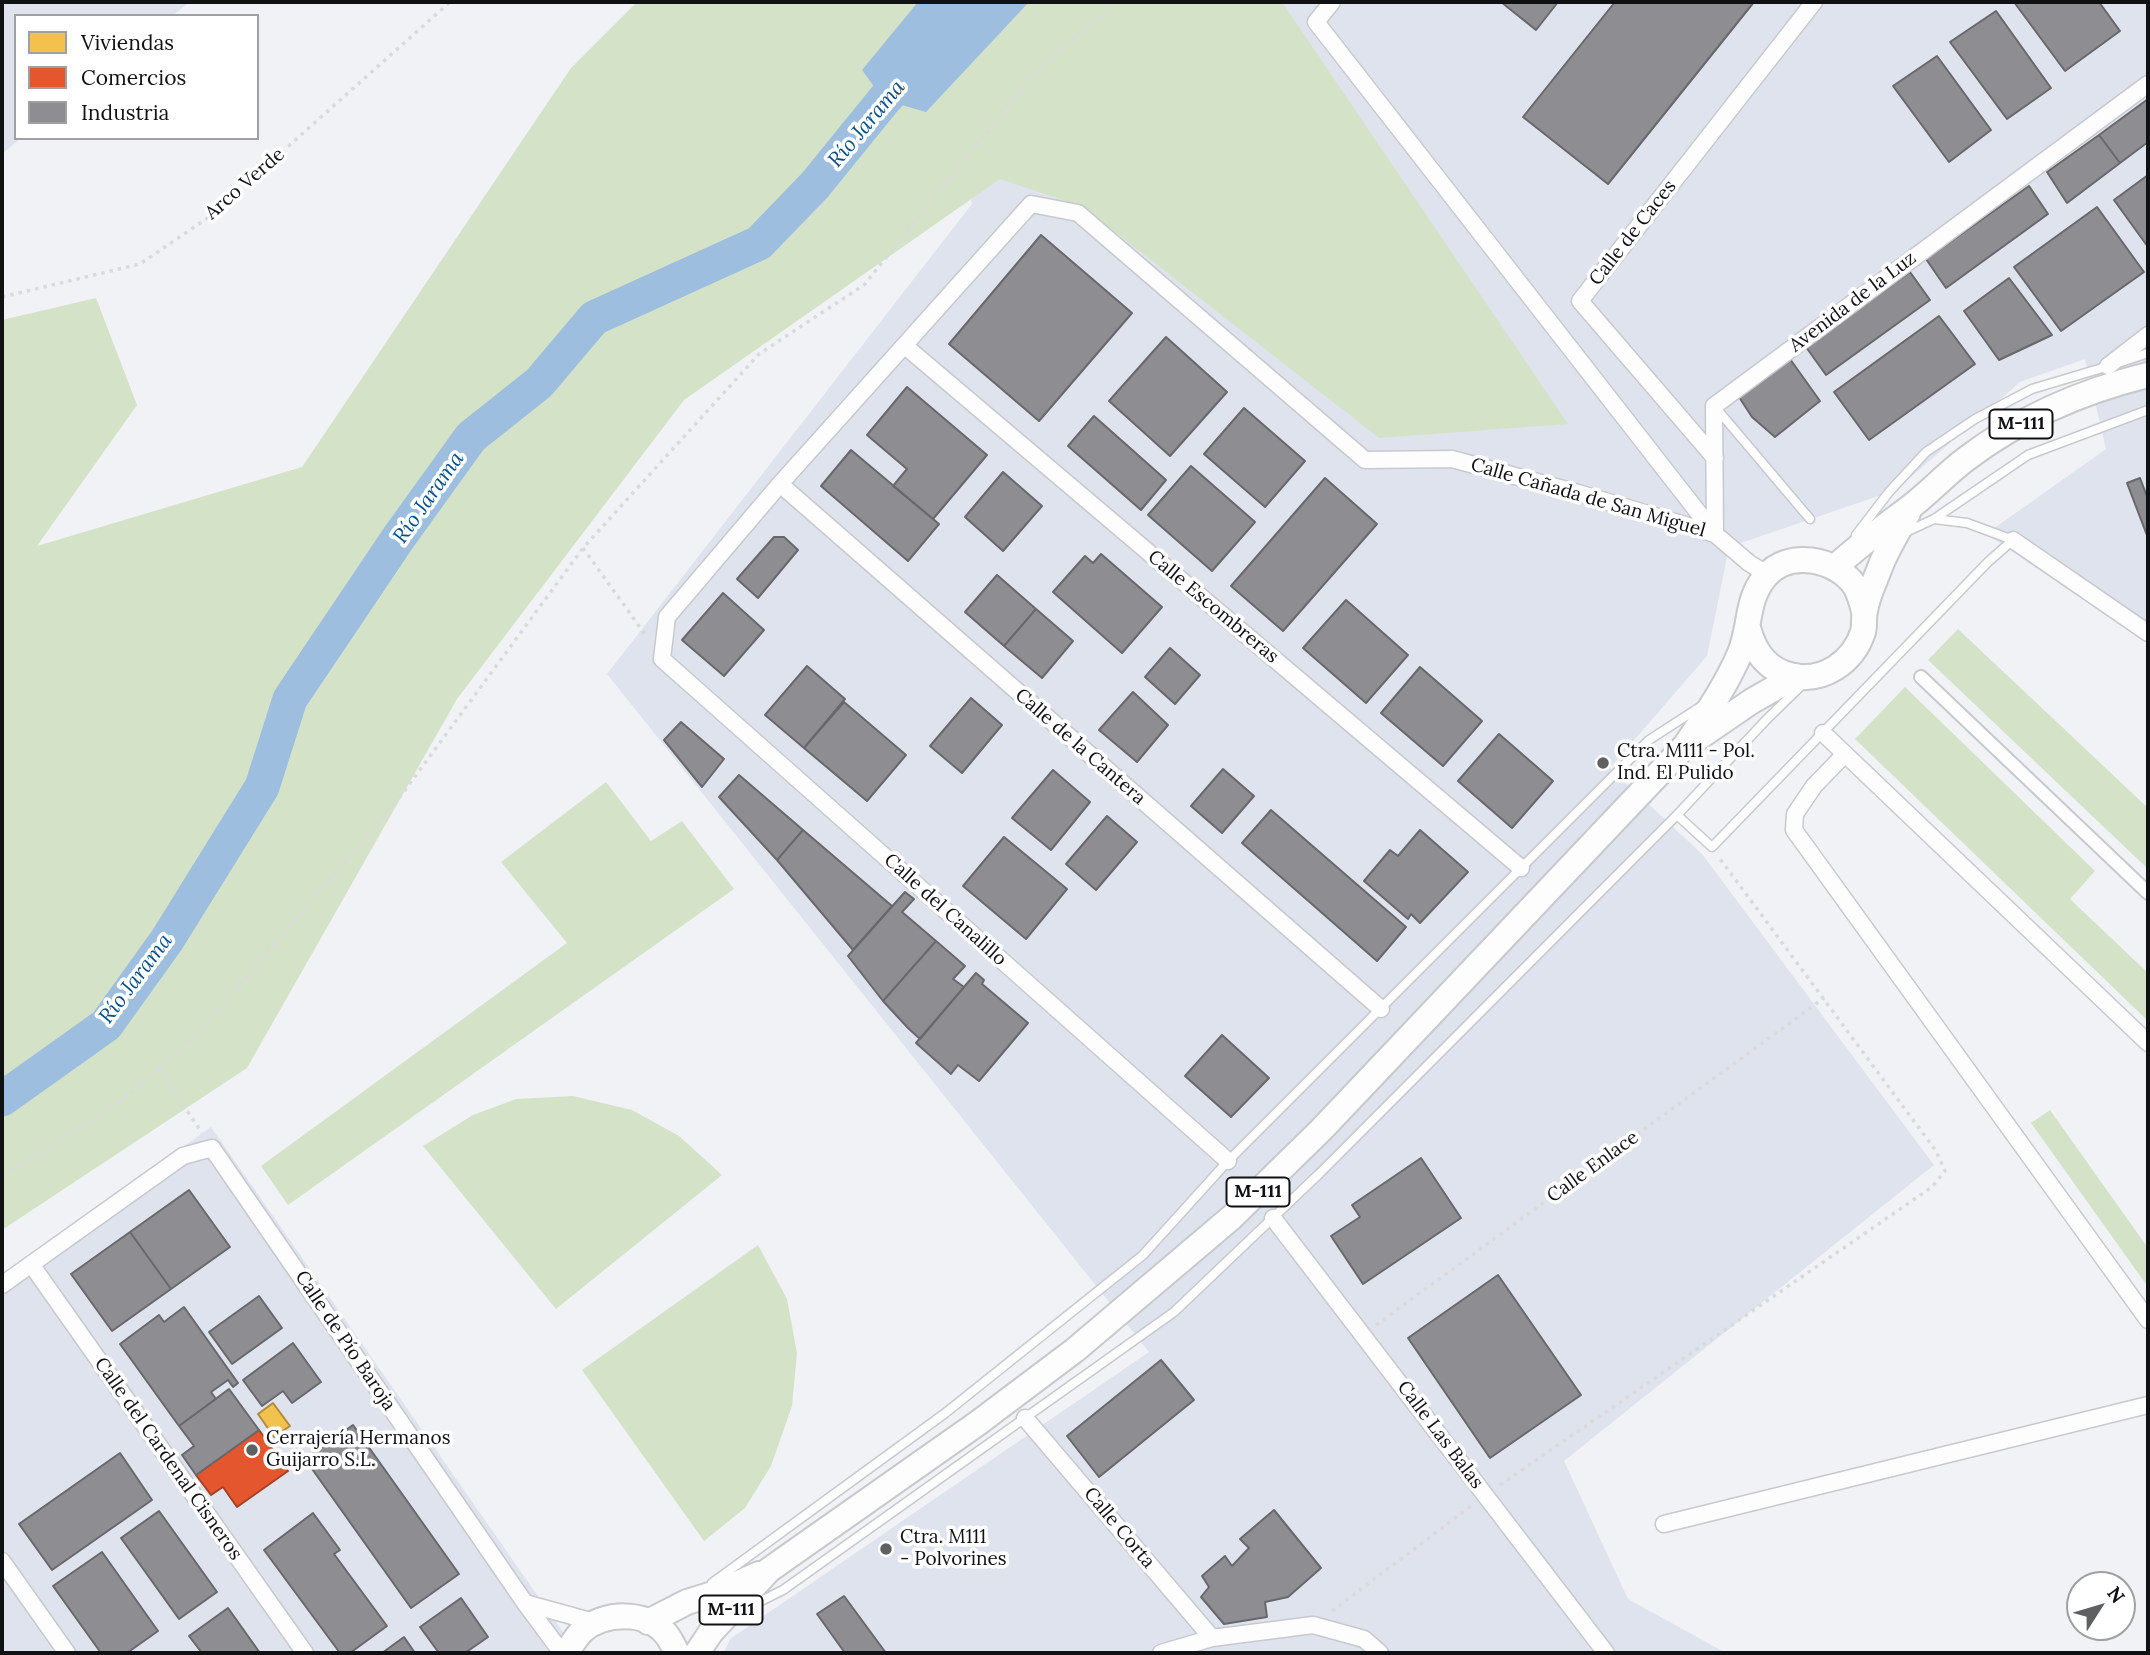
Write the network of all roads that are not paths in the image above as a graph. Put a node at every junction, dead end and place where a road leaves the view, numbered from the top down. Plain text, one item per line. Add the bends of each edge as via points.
1 (1332, 2) edge
2 (1814, 2) edge
3 (2148, 84) edge
4 (2148, 335) edge
5 (905, 346) junction
6 (2148, 353) edge
7 (2108, 366) junction
8 (2148, 375) edge
9 (1714, 405) junction
10 (2148, 410) edge
11 (1715, 458) junction
12 (780, 484) junction
13 (1912, 506) junction
14 (1810, 519) dead end
15 (1934, 519) junction
16 (1715, 534) junction
17 (1895, 537) junction
18 (2013, 540) junction
19 (1848, 542) dead end
20 (1826, 562) junction
21 (1767, 574) junction
22 (1864, 611) junction
23 (1748, 628) junction
24 (2148, 633) edge
25 (1803, 677) junction
26 (1921, 677) dead end
27 (1720, 694) junction
28 (1823, 733) junction
29 (1685, 746) junction
30 (1845, 754) junction
31 (1677, 815) junction
32 (1521, 868) junction
33 (2148, 893) edge
34 (1381, 1009) junction
35 (2148, 1043) edge
36 (1228, 1161) junction
37 (1273, 1218) junction
38 (30, 1264) junction
39 (2, 1285) edge
40 (2148, 1320) edge
41 (2148, 1405) edge
42 (1025, 1418) junction
43 (1664, 1524) dead end
44 (2, 1561) edge
45 (769, 1570) junction
46 (687, 1602) junction
47 (525, 1603) junction
48 (722, 1620) junction
49 (594, 1622) junction
50 (648, 1622) junction
51 (1212, 1638) junction
52 (67, 1653) edge
53 (305, 1653) edge
54 (564, 1653) edge
55 (677, 1653) edge
56 (697, 1653) edge
57 (1161, 1653) edge
58 (1380, 1653) edge
59 (1606, 1653) edge

1 - 16 street, Calle Cañada de San Miguel via 1316,23
2 - 11 street, Calle de Caces via 1580,301
3 - 9 street, Avenida de la Luz
4 - 7 street
5 - 12 street
5 - 16 street, Calle Cañada de San Miguel via 1031,204 1078,213 1365,460 1452,459
5 - 32 street, Calle Escombreras
6 - 7 lane
7 - 19 lane via 2032,389 1926,452
8 - 13 main road, M-111 via 2044,411 1968,457
9 - 11 street
9 - 14 lane
10 - 15 lane via 2028,455
11 - 16 street
12 - 34 street, Calle de la Cantera
12 - 36 street, Calle del Canalillo via 667,617 662,659
13 - 17 main road, M-111
13 - 20 main road, M-111
15 - 17 lane
15 - 18 lane via 1967,523
16 - 21 street
17 - 22 main road, M-111 via 1884,554
18 - 24 street
18 - 28 lane
20 - 21 main road via 1798,560
20 - 22 main road via 1854,585
21 - 23 main road, M-111 via 1754,592
22 - 25 main road, M-111 via 1864,631 1843,664
23 - 25 main road via 1764,661 1777,671
23 - 27 main road, M-111
25 - 29 main road, M-111 via 1752,701
25 - 31 lane
26 - 33 street
27 - 29 main road, M-111
27 - 32 lane via 1649,740
28 - 30 street
28 - 31 lane via 1712,847
29 - 45 main road, M-111 via 1321,1130 1232,1217 1076,1350
30 - 35 street
30 - 40 street via 1795,814 1794,830
31 - 37 lane
32 - 34 lane
34 - 36 lane
36 - 46 lane via 1143,1255 944,1414
37 - 42 lane via 1174,1312
37 - 59 street, Calle Las Balas
38 - 39 street
38 - 47 street, Calle de Pío Baroja via 183,1156 212,1148
38 - 53 street, Calle del Cardenal Cisneros
41 - 43 street
42 - 48 lane via 783,1590
42 - 51 street, Calle Corta
44 - 52 street
45 - 46 main road, M-111
45 - 48 main road, M-111
46 - 50 main road, M-111
47 - 49 street
47 - 54 street, Calle de Pío Baroja
48 - 56 main road, M-111
49 - 50 main road via 623,1615
49 - 54 main road
50 - 55 main road via 665,1632
51 - 57 street
51 - 58 street via 1313,1625 1364,1639

